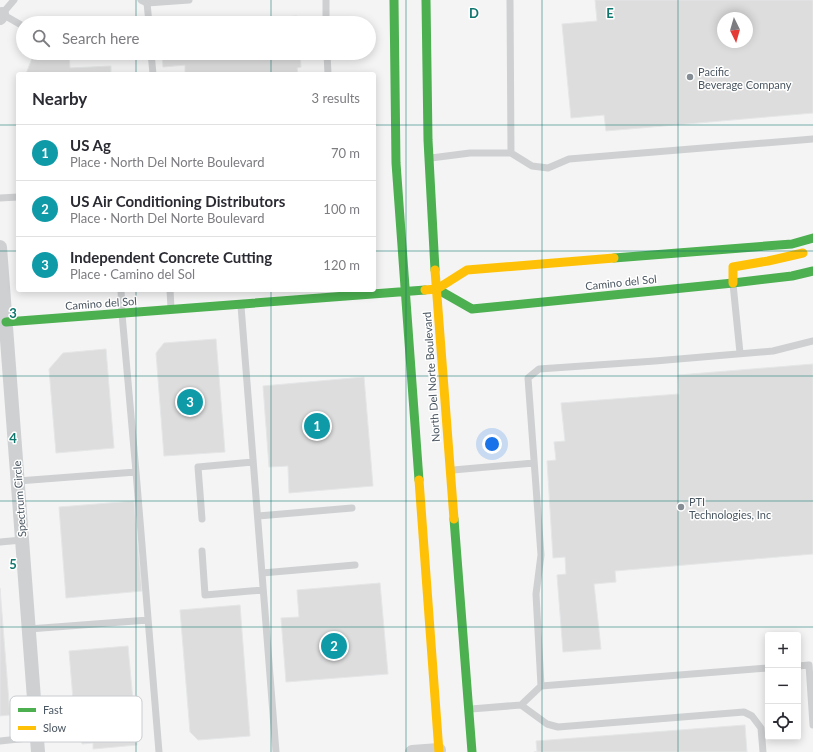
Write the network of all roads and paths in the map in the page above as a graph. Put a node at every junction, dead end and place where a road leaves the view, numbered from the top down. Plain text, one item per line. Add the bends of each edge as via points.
1 (14, 0) edge
2 (190, 0) edge
3 (326, 0) edge
4 (394, 0) edge
5 (426, 0) edge
6 (510, 0) edge
7 (144, 2) edge
8 (1, 16) edge
9 (147, 16) edge
10 (326, 16) edge
11 (16, 23) edge
12 (152, 60) edge
13 (327, 60) edge
14 (153, 72) edge
15 (328, 72) edge
16 (813, 139) edge
17 (511, 153) junction
18 (428, 158) junction
19 (16, 197) edge
20 (0, 198) edge
21 (813, 238) edge
22 (0, 247) edge
23 (813, 251) edge
24 (813, 271) edge
25 (733, 283) junction
26 (436, 289) junction
27 (121, 292) edge
28 (170, 292) edge
29 (406, 292) junction
30 (241, 305) junction
31 (171, 310) junction
32 (122, 314) junction
33 (3, 323) edge
34 (813, 341) edge
35 (740, 353) junction
36 (253, 462) junction
37 (534, 463) junction
38 (450, 470) junction
39 (136, 472) junction
40 (18, 481) junction
41 (352, 508) dead end
42 (258, 516) junction
43 (202, 519) dead end
44 (22, 540) junction
45 (0, 542) edge
46 (202, 551) dead end
47 (355, 565) dead end
48 (262, 573) junction
49 (263, 590) junction
50 (148, 620) junction
51 (29, 629) junction
52 (811, 664) edge
53 (801, 666) edge
54 (765, 668) edge
55 (541, 686) junction
56 (34, 696) edge
57 (521, 705) junction
58 (469, 709) junction
59 (813, 725) edge
60 (10, 740) edge
61 (0, 741) edge
62 (37, 742) edge
63 (439, 751) edge
64 (38, 752) edge
65 (159, 752) edge
66 (276, 752) edge
67 (412, 752) edge
68 (472, 752) edge
69 (763, 752) edge

1 - 8 lane
2 - 7 lane
3 - 10 lane
4 - 29 street, North Del Norte Boulevard via 396,163
5 - 18 street, North Del Norte Boulevard
6 - 17 lane
7 - 9 lane
8 - 11 lane
12 - 14 lane
13 - 15 lane
16 - 17 lane via 569,159 548,168 532,166
17 - 18 lane via 470,153
18 - 26 street, North Del Norte Boulevard
19 - 20 lane
21 - 26 street, Camino del Sol via 792,244 467,270
22 - 33 street, Spectrum Circle
23 - 25 street via 732,267
24 - 25 street, Camino del Sol
25 - 26 street, Camino del Sol via 472,309
25 - 35 lane
26 - 29 street, Camino del Sol
26 - 38 street, North Del Norte Boulevard
27 - 32 lane
28 - 31 lane
29 - 30 street, Camino del Sol
29 - 63 street, North Del Norte Boulevard
30 - 31 street, Camino del Sol
30 - 36 lane
31 - 32 street, Camino del Sol
32 - 33 street, Camino del Sol
32 - 39 lane
33 - 40 street, Spectrum Circle
34 - 35 lane via 773,351
35 - 37 lane via 539,369 528,378
36 - 42 lane
36 - 43 lane via 198,467
37 - 38 lane
37 - 55 lane via 541,555 536,594
38 - 58 street, North Del Norte Boulevard
39 - 40 lane
39 - 50 lane
40 - 44 street, Spectrum Circle
41 - 42 lane
42 - 48 lane
44 - 45 lane
44 - 51 street, Spectrum Circle
46 - 49 lane via 205,595
47 - 48 lane
48 - 49 lane
49 - 66 lane
50 - 51 lane
50 - 65 lane
51 - 56 street, Spectrum Circle
52 - 53 lane
52 - 59 lane
54 - 55 lane
55 - 57 lane
57 - 58 lane
57 - 69 lane via 547,724 558,726 744,712 752,716 761,728
58 - 68 street, North Del Norte Boulevard
60 - 61 lane
62 - 64 street, Spectrum Circle
63 - 67 street

